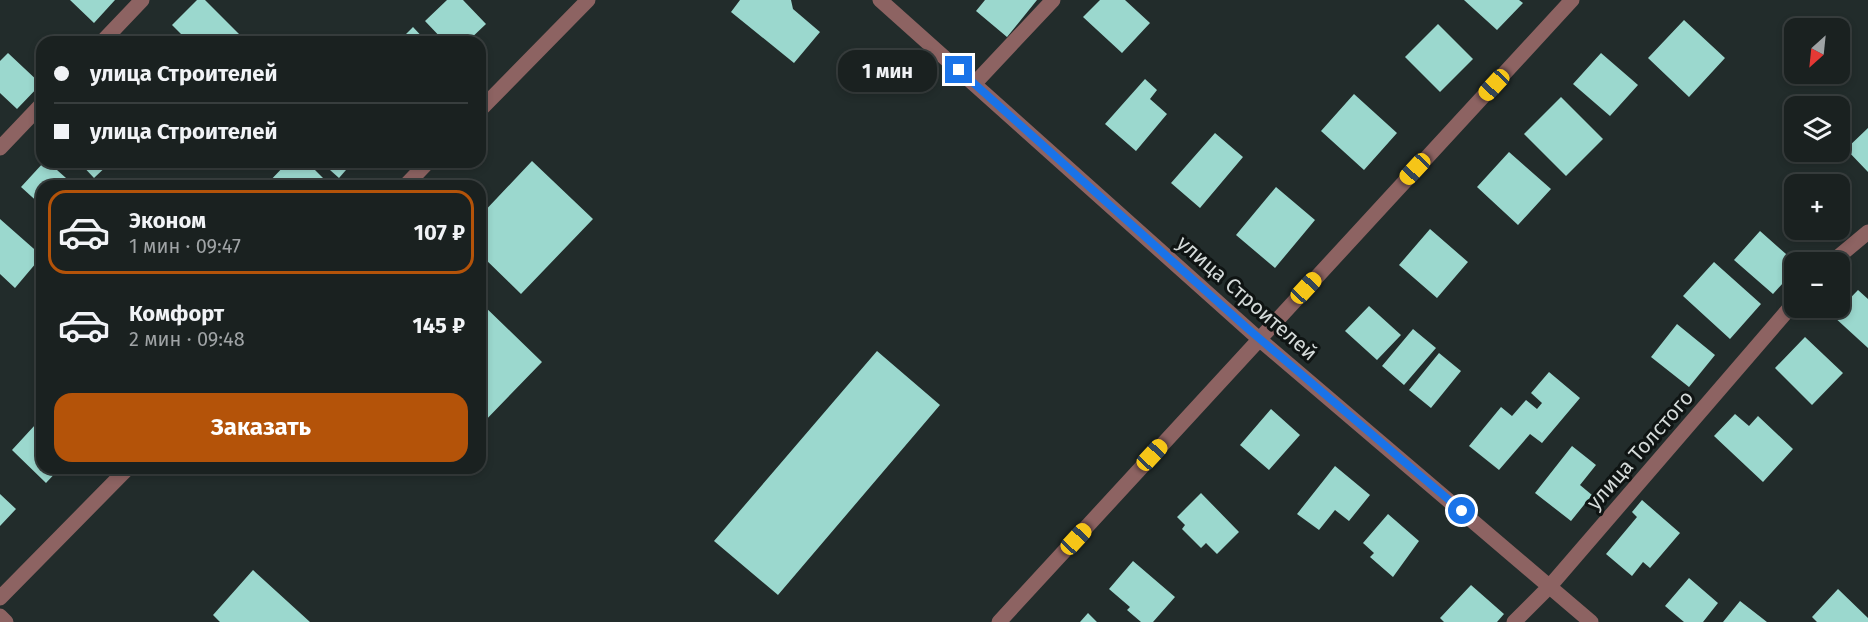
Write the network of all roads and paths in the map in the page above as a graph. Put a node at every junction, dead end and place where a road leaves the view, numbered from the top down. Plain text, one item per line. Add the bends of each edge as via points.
1 (142, 0) edge
2 (588, 0) edge
3 (880, 0) edge
4 (1053, 0) edge
5 (1572, 0) edge
6 (108, 36) edge
7 (975, 83) junction
8 (486, 104) edge
9 (36, 110) edge
10 (0, 148) edge
11 (423, 168) edge
12 (411, 180) edge
13 (1868, 232) edge
14 (1844, 252) edge
15 (1784, 315) edge
16 (1259, 339) junction
17 (122, 474) edge
18 (1550, 586) junction
19 (0, 598) edge
20 (0, 616) edge
21 (6, 622) edge
22 (999, 622) edge
23 (1514, 622) edge
24 (1591, 622) edge

1 - 6 street
2 - 8 street
3 - 7 street, улица Строителей
4 - 7 street
5 - 16 street
7 - 16 street, улица Строителей
9 - 10 street
11 - 12 street
13 - 14 street
15 - 18 street, улица Толстого
16 - 18 street, улица Строителей
16 - 22 street
17 - 19 street
18 - 23 street, улица Толстого
18 - 24 street, улица Строителей
20 - 21 street

